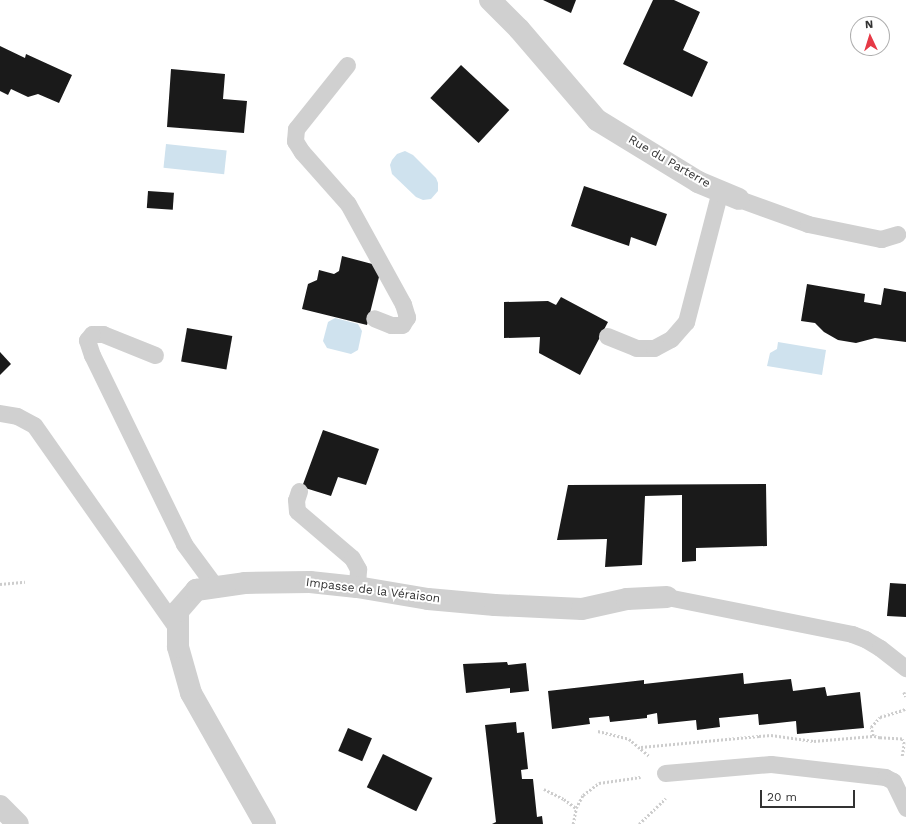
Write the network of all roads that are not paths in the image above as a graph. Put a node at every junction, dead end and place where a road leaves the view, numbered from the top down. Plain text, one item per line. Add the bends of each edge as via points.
1 (490, 0) edge
2 (347, 65) dead end
3 (730, 195) junction
4 (897, 234) dead end
5 (374, 318) dead end
6 (607, 336) dead end
7 (155, 355) dead end
8 (0, 413) edge
9 (299, 491) dead end
10 (215, 586) junction
11 (357, 588) junction
12 (667, 597) joint
13 (178, 630) junction
14 (906, 668) edge
15 (665, 774) road end
16 (0, 806) edge
17 (906, 808) edge
18 (18, 824) edge
19 (265, 824) edge

1 - 3 street, Rue du Parterre via 519,29 597,120 698,182
2 - 5 lane via 296,129 295,141 348,204 403,304 407,317 402,325 391,325
3 - 4 lane, Rue du Parterre via 808,224 881,239
3 - 6 lane via 686,322 671,339 654,348 636,348
7 - 10 lane via 103,334 92,334 87,340 184,544
8 - 13 lane via 17,416 34,425
9 - 11 lane via 296,500 297,511 352,558 358,569
10 - 11 street, Impasse de la Véraison via 310,582
10 - 13 street, Impasse de la Véraison via 196,590 178,611
11 - 12 street, Impasse de la Véraison via 428,599 582,609 626,599
12 - 14 lane via 852,634 880,648
13 - 19 street, Impasse de la Véraison via 178,647 191,692
15 - 17 lane via 771,764 885,777 893,781
16 - 18 street

